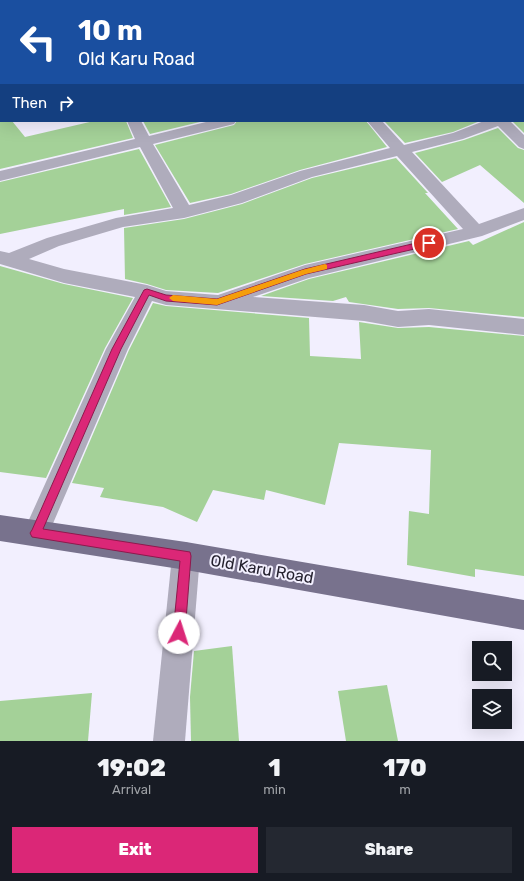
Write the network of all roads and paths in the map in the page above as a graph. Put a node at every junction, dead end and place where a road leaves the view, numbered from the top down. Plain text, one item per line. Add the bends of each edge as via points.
1 (134, 122) edge
2 (225, 122) edge
3 (375, 122) edge
4 (495, 122) edge
5 (503, 122) edge
6 (144, 141) junction
7 (524, 144) edge
8 (400, 150) junction
9 (0, 176) edge
10 (184, 212) junction
11 (524, 214) edge
12 (476, 232) junction
13 (5, 259) edge
14 (147, 292) junction
15 (217, 302) junction
16 (524, 327) edge
17 (0, 528) edge
18 (36, 533) junction
19 (186, 556) junction
20 (524, 615) edge
21 (169, 741) edge

1 - 6 street
2 - 6 street
3 - 8 street
4 - 8 street via 458,136
5 - 7 street
6 - 9 street
6 - 10 street
8 - 10 street via 306,174 236,199
8 - 12 street
10 - 13 street via 122,222
11 - 12 street
12 - 15 street via 305,272
13 - 14 street via 64,276
14 - 15 street via 166,298
14 - 18 street via 117,349
15 - 16 street via 364,313 398,319 429,317
17 - 18 main road, Old Karu Road
18 - 19 main road, Old Karu Road
19 - 20 main road, Old Karu Road
19 - 21 street

